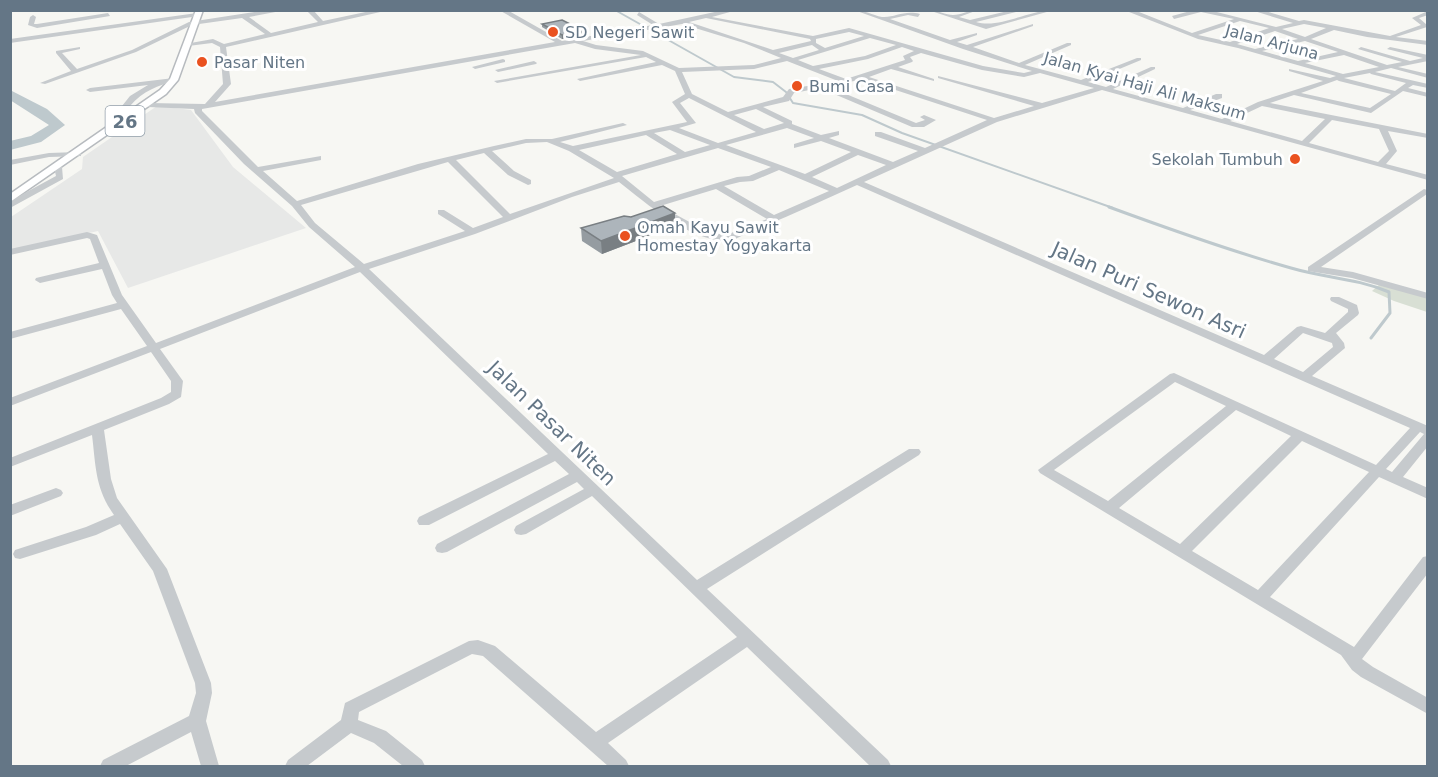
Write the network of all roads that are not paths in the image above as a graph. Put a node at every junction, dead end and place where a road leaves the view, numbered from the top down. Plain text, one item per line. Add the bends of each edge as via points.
1 (93, 10) edge
2 (283, 10) edge
3 (309, 10) edge
4 (386, 10) edge
5 (734, 10) edge
6 (857, 10) edge
7 (891, 10) edge
8 (975, 10) edge
9 (1127, 10) edge
10 (1254, 10) edge
11 (933, 11) edge
12 (1010, 11) edge
13 (1047, 11) edge
14 (1199, 11) edge
15 (69, 13) dead end
16 (106, 13) edge
17 (507, 13) edge
18 (913, 13) edge
19 (1263, 13) junction
20 (639, 14) dead end
21 (1428, 14) edge
22 (871, 15) junction
23 (198, 16) edge
24 (244, 16) junction
25 (33, 17) dead end
26 (705, 17) junction
27 (951, 17) junction
28 (1030, 17) junction
29 (1174, 17) dead end
30 (883, 19) junction
31 (1241, 19) junction
32 (682, 22) junction
33 (968, 22) junction
34 (321, 23) junction
35 (1298, 23) junction
36 (1031, 25) dead end
37 (117, 26) junction
38 (658, 26) junction
39 (1334, 28) junction
40 (1275, 29) junction
41 (805, 30) dead end
42 (777, 31) junction
43 (64, 34) junction
44 (269, 34) junction
45 (791, 34) junction
46 (975, 34) dead end
47 (1191, 36) junction
48 (868, 37) junction
49 (1388, 38) junction
50 (814, 39) junction
51 (1304, 39) junction
52 (574, 40) junction
53 (10, 41) edge
54 (746, 42) junction
55 (949, 42) junction
56 (561, 43) junction
57 (844, 43) junction
58 (1428, 43) edge
59 (188, 44) junction
60 (1069, 44) dead end
61 (1232, 44) junction
62 (223, 46) junction
63 (900, 46) junction
64 (962, 47) junction
65 (1378, 47) dead end
66 (78, 48) junction
67 (1361, 49) dead end
68 (824, 50) junction
69 (1256, 50) junction
70 (919, 51) junction
71 (773, 52) junction
72 (1344, 53) junction
73 (498, 54) junction
74 (539, 55) dead end
75 (647, 55) junction
76 (930, 55) junction
77 (85, 57) dead end
78 (526, 57) junction
79 (866, 58) junction
80 (791, 59) junction
81 (1139, 59) dead end
82 (1428, 60) edge
83 (507, 61) junction
84 (608, 61) junction
85 (1415, 62) junction
86 (534, 63) junction
87 (662, 63) junction
88 (1298, 63) junction
89 (488, 64) junction
90 (1019, 64) junction
91 (966, 65) junction
92 (475, 67) dead end
93 (892, 67) junction
94 (1389, 67) junction
95 (813, 68) junction
96 (1153, 68) dead end
97 (498, 70) junction
98 (678, 70) junction
99 (1292, 70) dead end
100 (1041, 71) junction
101 (1366, 71) junction
102 (76, 72) junction
103 (547, 72) junction
104 (626, 72) junction
105 (863, 76) junction
106 (1428, 76) edge
107 (936, 78) junction
108 (1337, 78) junction
109 (510, 79) junction
110 (580, 79) dead end
111 (174, 80) junction
112 (160, 81) junction
113 (497, 81) dead end
114 (845, 82) junction
115 (1082, 82) junction
116 (1412, 82) junction
117 (43, 83) dead end
118 (922, 83) dead end
119 (820, 86) junction
120 (1428, 86) edge
121 (913, 87) dead end
122 (1105, 88) junction
123 (90, 90) dead end
124 (904, 90) junction
125 (1399, 91) junction
126 (1292, 93) junction
127 (689, 95) junction
128 (1428, 95) edge
129 (1219, 96) dead end
130 (1261, 104) junction
131 (148, 105) junction
132 (950, 105) junction
133 (755, 106) junction
134 (1044, 106) junction
135 (203, 107) junction
136 (942, 109) dead end
137 (1184, 110) junction
138 (1362, 110) junction
139 (138, 112) junction
140 (728, 114) junction
141 (1330, 118) junction
142 (994, 120) junction
143 (1223, 121) junction
144 (1348, 121) junction
145 (942, 123) dead end
146 (787, 125) junction
147 (623, 126) dead end
148 (1382, 127) junction
149 (671, 128) junction
150 (763, 132) junction
151 (648, 133) junction
152 (836, 133) dead end
153 (878, 134) dead end
154 (1386, 136) junction
155 (822, 138) junction
156 (1264, 138) dead end
157 (1425, 139) edge
158 (552, 141) junction
159 (1303, 144) junction
160 (717, 146) junction
161 (797, 146) dead end
162 (572, 149) junction
163 (486, 150) junction
164 (925, 151) junction
165 (857, 152) junction
166 (78, 154) junction
167 (652, 155) dead end
168 (684, 155) junction
169 (1334, 155) junction
170 (318, 158) dead end
171 (450, 159) junction
172 (661, 161) junction
173 (10, 163) edge
174 (892, 165) junction
175 (1382, 165) junction
176 (777, 168) junction
177 (257, 170) junction
178 (617, 177) junction
179 (805, 177) junction
180 (1428, 178) edge
181 (528, 182) dead end
182 (857, 182) junction
183 (716, 186) junction
184 (837, 191) junction
185 (1424, 192) dead end
186 (14, 200) edge
187 (295, 204) junction
188 (653, 205) junction
189 (441, 212) dead end
190 (509, 218) junction
191 (774, 219) junction
192 (472, 232) junction
193 (10, 252) edge
194 (104, 265) junction
195 (362, 268) junction
196 (40, 280) dead end
197 (1428, 296) edge
198 (1335, 299) dead end
199 (123, 305) junction
200 (10, 336) edge
201 (1334, 340) junction
202 (153, 349) junction
203 (1266, 360) junction
204 (1304, 377) junction
205 (10, 402) edge
206 (1236, 405) junction
207 (97, 427) junction
208 (1423, 429) edge
209 (1300, 435) junction
210 (1405, 440) junction
211 (1423, 442) edge
212 (914, 452) dead end
213 (556, 455) junction
214 (1391, 457) junction
215 (10, 463) edge
216 (1406, 464) junction
217 (1377, 471) junction
218 (577, 476) junction
219 (1394, 479) junction
220 (592, 490) junction
221 (56, 493) dead end
222 (1428, 494) edge
223 (1108, 509) junction
224 (10, 511) edge
225 (124, 517) junction
226 (424, 521) dead end
227 (521, 530) dead end
228 (442, 548) dead end
229 (1181, 552) junction
230 (20, 554) dead end
231 (1428, 561) edge
232 (696, 588) junction
233 (1259, 599) junction
234 (748, 638) junction
235 (1348, 653) junction
236 (1428, 707) edge
237 (197, 721) junction
238 (349, 724) junction
239 (595, 742) junction
240 (109, 766) edge
241 (210, 766) edge
242 (294, 766) edge
243 (416, 766) edge
244 (620, 766) edge
245 (882, 766) edge

1 - 15 street
2 - 24 street
3 - 34 street
4 - 34 street
5 - 26 street
6 - 22 street, Jalan Kyai Haji Ali Maksum
7 - 22 street
8 - 27 street
9 - 47 street, Jalan Arjuna
10 - 19 street
11 - 27 street
12 - 28 street
12 - 33 street
13 - 28 street
14 - 29 street
14 - 31 street
16 - 25 street via 37,26 31,25
16 - 37 street
17 - 56 street
18 - 30 street
19 - 31 street
19 - 35 street
20 - 38 street
21 - 49 street via 1415,18 1425,26
22 - 30 street, Jalan Kyai Haji Ali Maksum
23 - 24 street
23 - 37 street
23 - 59 main road, 26
23 - 102 street via 134,51
24 - 44 street
26 - 32 street
26 - 42 street
27 - 33 street
28 - 33 street via 988,27
30 - 55 street, Jalan Kyai Haji Ali Maksum
31 - 40 street
31 - 47 street
32 - 38 street
32 - 54 street
34 - 44 street
35 - 39 street
35 - 40 street
36 - 64 street
37 - 43 street
38 - 52 street
39 - 49 street
39 - 51 street
40 - 51 street
40 - 61 street
41 - 45 street
42 - 45 street
42 - 54 street
43 - 53 street
43 - 66 street
44 - 62 street
45 - 50 street
46 - 55 street
47 - 61 street, Jalan Arjuna
48 - 50 street via 846,29
48 - 57 street
48 - 63 street
49 - 58 street
50 - 57 street
50 - 68 street
50 - 71 street
51 - 69 street
51 - 72 street
52 - 56 street
52 - 75 street
54 - 71 street
55 - 64 street, Jalan Kyai Haji Ali Maksum
56 - 73 street
57 - 68 street
59 - 62 street via 213,41
59 - 111 main road, 26
60 - 90 street
61 - 69 street, Jalan Arjuna
62 - 135 street via 227,84
63 - 70 street
63 - 79 street
64 - 76 street
64 - 90 street, Jalan Kyai Haji Ali Maksum
65 - 82 street
66 - 77 street
66 - 102 street via 58,52
67 - 85 street
68 - 80 street
69 - 88 street, Jalan Arjuna
70 - 76 street
70 - 93 street via 905,57 910,61
71 - 80 street
72 - 88 street
72 - 94 street
73 - 83 street
73 - 135 street
74 - 78 street
75 - 84 street
75 - 87 street
76 - 91 street
78 - 83 street
78 - 86 street
79 - 93 street
79 - 95 street
80 - 95 street
80 - 98 street via 755,67
81 - 115 street
82 - 85 street
83 - 89 street
84 - 103 street
84 - 104 street
85 - 94 street
86 - 97 street
86 - 103 street
87 - 98 street
87 - 104 street
88 - 108 street, Jalan Arjuna
89 - 92 street
89 - 97 street
90 - 100 street, Jalan Kyai Haji Ali Maksum
91 - 100 street via 1024,75
91 - 107 street
93 - 105 street
93 - 107 street
94 - 101 street
94 - 106 street
95 - 114 street
96 - 122 street
97 - 109 street
98 - 127 street
99 - 108 street
100 - 115 street, Jalan Kyai Haji Ali Maksum
101 - 108 street
101 - 116 street
102 - 117 street
103 - 109 street
104 - 110 street
105 - 114 street
105 - 124 street
107 - 118 street
107 - 134 street
108 - 125 street
108 - 126 street
109 - 113 street
111 - 112 street
111 - 131 main road, 26
112 - 123 street
112 - 139 street via 126,106
114 - 119 street
115 - 122 street, Jalan Kyai Haji Ali Maksum
116 - 120 street
116 - 125 street
119 - 133 street via 792,91 787,97
119 - 145 street via 915,125 933,116
121 - 124 street
122 - 134 street
122 - 137 street, Jalan Kyai Haji Ali Maksum
124 - 132 street
125 - 128 street
125 - 138 street via 1373,111
126 - 130 street
126 - 138 street
127 - 140 street
127 - 149 street via 676,102 693,122
129 - 137 street
130 - 141 street
130 - 143 street
131 - 135 street
131 - 139 main road, 26
132 - 136 street
132 - 142 street
133 - 140 street
133 - 146 street
134 - 142 street
135 - 177 street, Jalan Pasar Niten via 198,111
137 - 143 street, Jalan Kyai Haji Ali Maksum
138 - 144 street
139 - 166 main road, 26
140 - 150 street
141 - 144 street
141 - 159 street
142 - 164 street
143 - 159 street, Jalan Kyai Haji Ali Maksum
144 - 148 street
146 - 150 street
146 - 155 street
147 - 158 street
148 - 154 street
148 - 157 street
149 - 151 street
149 - 160 street
150 - 160 street
151 - 162 street
151 - 168 street
152 - 155 street
153 - 164 street
154 - 157 street
154 - 175 street via 1393,151
155 - 161 street
155 - 165 street
156 - 169 street
158 - 162 street
158 - 163 street via 526,141
159 - 169 street, Jalan Kyai Haji Ali Maksum
160 - 168 street
160 - 176 street
162 - 178 street
163 - 171 street
163 - 181 street via 510,173
164 - 174 street
165 - 174 street
165 - 179 street
166 - 173 street
166 - 186 main road, 26
167 - 172 street
168 - 172 street
169 - 175 street via 1378,170 1383,169
170 - 177 street
171 - 187 street
171 - 190 street
172 - 178 street
174 - 182 street
175 - 180 street
176 - 179 street
176 - 183 street
177 - 187 street, Jalan Pasar Niten
178 - 188 street
178 - 190 street
179 - 184 street
182 - 184 street
182 - 203 street, Jalan Puri Sewon Asri
183 - 188 street
183 - 191 street
184 - 191 street
185 - 197 street via 1312,269 1353,275
187 - 195 street, Jalan Pasar Niten via 312,225
188 - 191 street via 699,232 722,238
189 - 192 street
190 - 192 street
192 - 195 street
193 - 194 street via 91,235
194 - 196 street
194 - 199 street
195 - 202 street
195 - 213 street, Jalan Pasar Niten
198 - 201 street via 1355,310 1330,333
199 - 200 street
199 - 202 street
201 - 203 street via 1301,329
201 - 204 street via 1339,348
202 - 205 street
202 - 207 street via 177,381 177,394
203 - 204 street, Jalan Puri Sewon Asri
204 - 208 street, Jalan Puri Sewon Asri
206 - 209 street
206 - 223 street
206 - 223 street via 1172,377 1045,470
207 - 215 street
207 - 225 street via 104,479 110,499
208 - 210 street
209 - 217 street
209 - 229 street
210 - 211 street
210 - 214 street
211 - 216 street
212 - 232 street
213 - 218 street, Jalan Pasar Niten
213 - 226 street
214 - 216 street
214 - 217 street
216 - 219 street
217 - 219 street
217 - 233 street
218 - 220 street, Jalan Pasar Niten
218 - 228 street
219 - 222 street
220 - 227 street
220 - 232 street, Jalan Pasar Niten
221 - 224 street
223 - 229 street
225 - 230 street
225 - 237 street via 160,569 199,672 204,693
229 - 233 street
231 - 235 street via 1359,653
232 - 234 street, Jalan Pasar Niten
233 - 235 street
234 - 239 street
234 - 245 street, Jalan Pasar Niten
235 - 236 street via 1367,672
237 - 240 street
237 - 241 street
238 - 239 street via 351,708 478,647 489,651
238 - 242 street
238 - 243 street via 380,737
239 - 244 street

